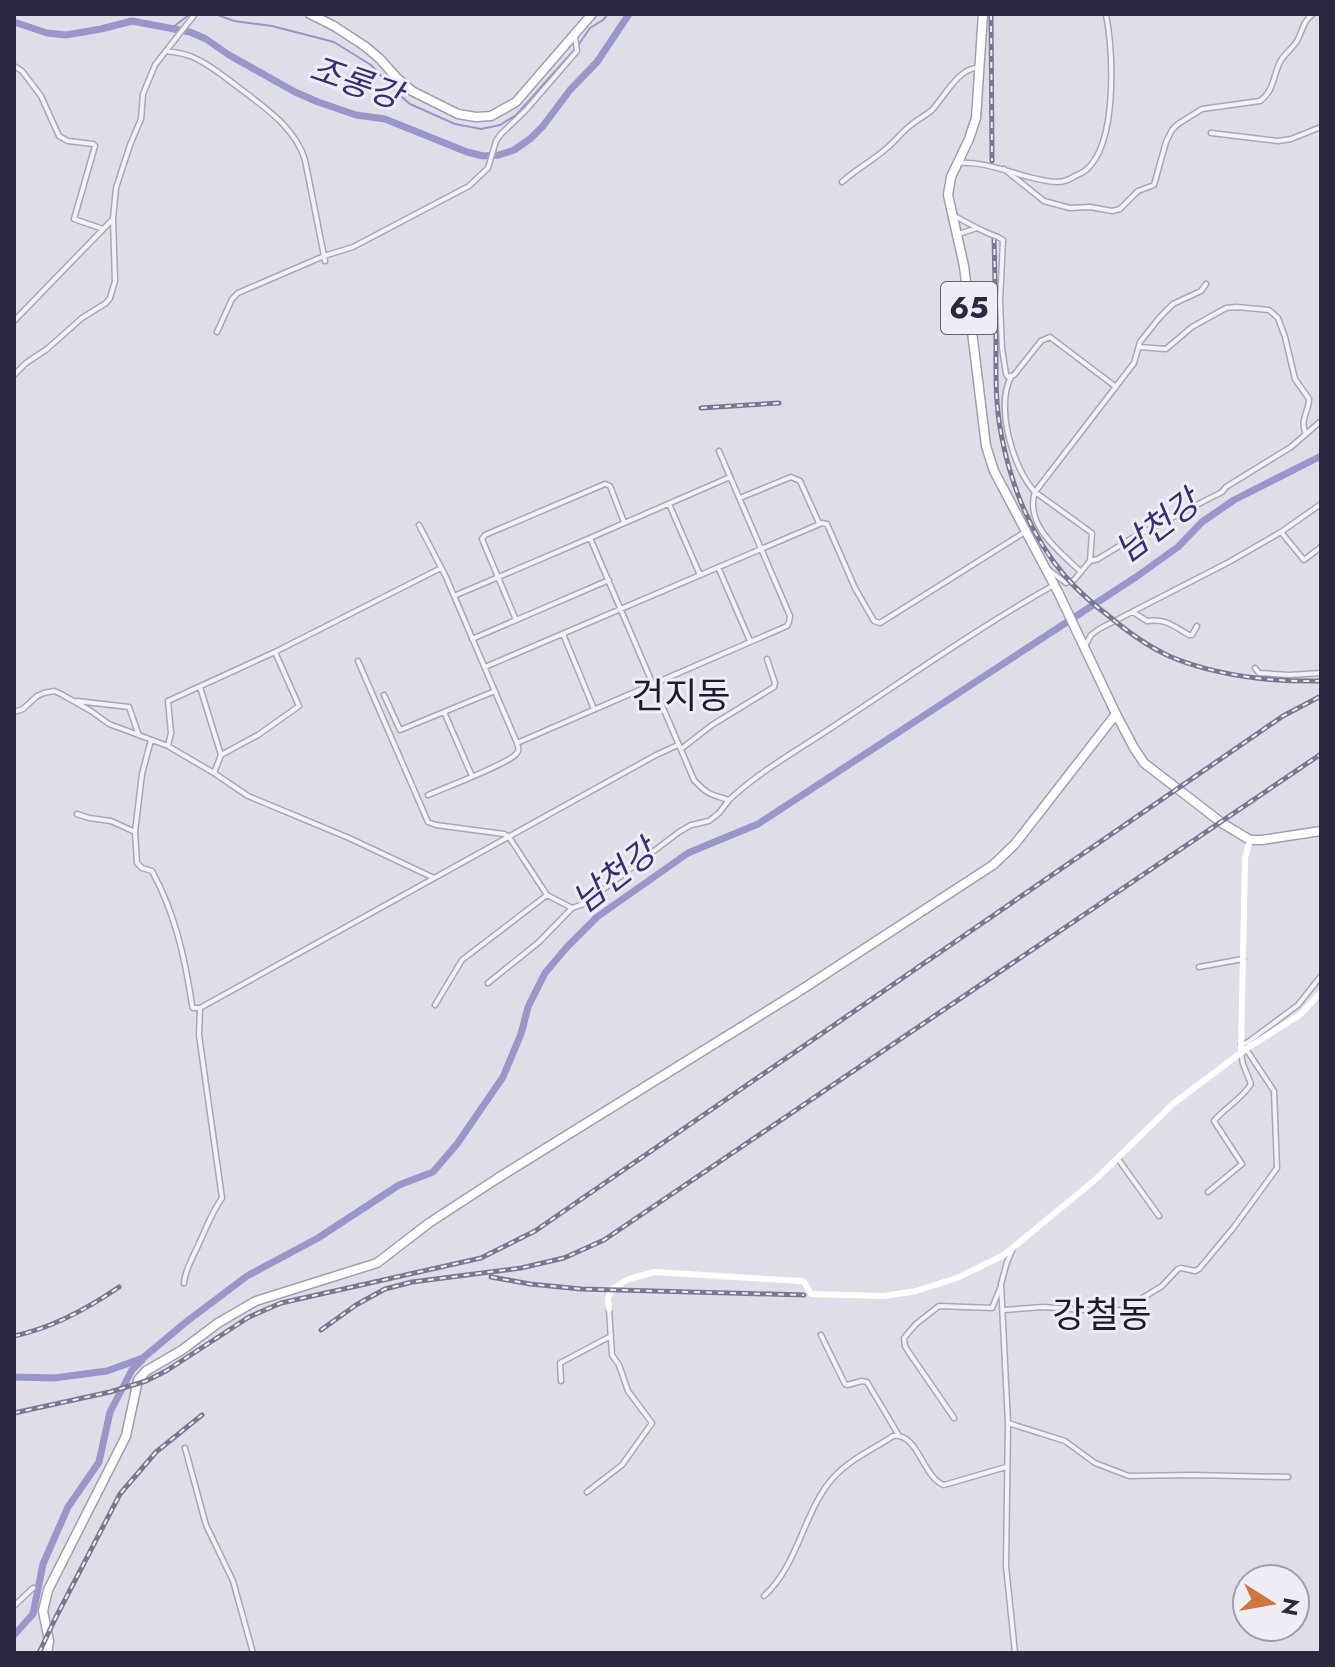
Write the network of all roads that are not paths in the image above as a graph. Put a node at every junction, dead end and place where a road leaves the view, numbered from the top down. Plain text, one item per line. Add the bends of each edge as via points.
1 (195, 14) edge
2 (310, 14) edge
3 (592, 14) edge
4 (983, 14) edge
5 (1106, 14) edge
6 (1313, 14) edge
7 (575, 34) junction
8 (166, 51) junction
9 (14, 66) edge
10 (980, 68) junction
11 (1321, 127) edge
12 (1211, 133) dead end
13 (956, 163) junction
14 (1004, 169) junction
15 (842, 182) dead end
16 (952, 214) junction
17 (113, 219) junction
18 (977, 228) junction
19 (103, 229) junction
20 (956, 235) junction
21 (324, 258) junction
22 (1206, 284) dead end
23 (14, 321) edge
24 (217, 332) dead end
25 (1139, 347) junction
26 (14, 375) edge
27 (1011, 377) junction
28 (1116, 387) junction
29 (1321, 421) edge
30 (1306, 434) junction
31 (719, 451) dead end
32 (730, 477) junction
33 (1035, 492) junction
34 (740, 498) junction
35 (669, 504) junction
36 (1321, 504) edge
37 (624, 522) junction
38 (819, 523) junction
39 (419, 525) dead end
40 (1025, 532) junction
41 (1281, 532) junction
42 (590, 538) junction
43 (1321, 547) edge
44 (760, 548) junction
45 (1090, 561) junction
46 (1043, 564) junction
47 (718, 567) junction
48 (441, 568) junction
49 (1081, 572) junction
50 (700, 575) junction
51 (498, 577) junction
52 (609, 580) junction
53 (1056, 589) junction
54 (454, 596) junction
55 (622, 609) junction
56 (1133, 612) junction
57 (516, 620) junction
58 (1197, 626) dead end
59 (563, 634) junction
60 (472, 639) junction
61 (750, 641) junction
62 (1081, 644) junction
63 (275, 652) junction
64 (767, 659) dead end
65 (358, 661) dead end
66 (484, 668) junction
67 (1255, 668) dead end
68 (1321, 673) edge
69 (652, 683) junction
70 (200, 687) junction
71 (495, 691) junction
72 (384, 695) dead end
73 (68, 698) junction
74 (594, 709) junction
75 (14, 712) edge
76 (444, 712) junction
77 (1116, 714) junction
78 (1103, 730) junction
79 (1124, 731) junction
80 (138, 734) junction
81 (151, 739) junction
82 (517, 743) junction
83 (168, 746) junction
84 (680, 747) junction
85 (221, 755) junction
86 (214, 773) junction
87 (472, 776) junction
88 (428, 795) dead end
89 (729, 800) junction
90 (77, 814) dead end
91 (1321, 831) edge
92 (135, 832) junction
93 (509, 837) junction
94 (1250, 840) junction
95 (434, 878) junction
96 (547, 895) junction
97 (572, 908) junction
98 (1243, 959) junction
99 (1199, 967) dead end
100 (1321, 976) edge
101 (488, 983) dead end
102 (1321, 992) edge
103 (435, 1005) dead end
104 (200, 1008) junction
105 (1243, 1049) junction
106 (1117, 1157) junction
107 (1208, 1192) dead end
108 (1159, 1216) dead end
109 (1015, 1246) junction
110 (184, 1283) dead end
111 (1001, 1284) junction
112 (609, 1309) joint
113 (1004, 1310) junction
114 (821, 1335) dead end
115 (611, 1336) junction
116 (561, 1381) dead end
117 (954, 1418) dead end
118 (1008, 1423) junction
119 (898, 1435) junction
120 (185, 1448) dead end
121 (1006, 1467) junction
122 (1288, 1477) dead end
123 (587, 1492) dead end
124 (33, 1588) dead end
125 (764, 1596) dead end
126 (14, 1606) edge
127 (47, 1653) edge
128 (253, 1653) edge
129 (1015, 1653) edge

1 - 8 street
2 - 7 main road via 366,47 412,91 470,117 491,116 516,102
3 - 7 main road
4 - 10 main road, 65
5 - 14 street via 1111,42 1108,124 1087,169 1061,182
6 - 14 street via 1263,99 1202,109 1178,124 1166,142 1154,185 1134,193 1120,209 1050,204
7 - 21 street via 576,53 501,134 480,177 459,193
8 - 17 street via 143,94 141,119 116,188
8 - 21 street via 214,69 272,113 293,137 304,155
9 - 19 street via 41,96 59,136 95,146 74,219
10 - 13 main road, 65 via 976,118
10 - 15 street via 967,70 932,109
11 - 12 street via 1278,141
13 - 14 street
13 - 16 main road, 65 via 948,189
16 - 18 street
16 - 20 main road, 65
17 - 19 street
17 - 26 street via 115,281 110,298
18 - 20 street
18 - 27 street, bridge via 1003,240 1003,360
19 - 23 street
20 - 40 main road, 65 via 987,453
21 - 24 street via 238,293
22 - 25 street via 1167,309
25 - 28 street
25 - 30 street via 1166,349 1192,327 1231,307 1269,310 1278,318 1295,379 1309,399 1303,420
27 - 28 street via 1050,337
27 - 33 street via 1005,390 1010,441 1019,470
28 - 33 street
29 - 30 street
30 - 45 street via 1222,492
31 - 32 street
32 - 34 street
32 - 35 street
33 - 45 street via 1092,533
33 - 49 street via 1033,510 1041,528
34 - 38 street via 795,477
34 - 44 street
35 - 37 street
35 - 50 street
36 - 41 street
37 - 42 street
37 - 51 street via 605,484 534,513 483,537
38 - 40 street via 827,524 855,588 880,623
38 - 44 street
39 - 48 street
40 - 46 main road, 65
41 - 43 street via 1304,560
41 - 56 street
42 - 51 street
42 - 52 street
44 - 47 street
44 - 61 street via 790,619 787,626
45 - 49 street
46 - 49 street via 1066,583
46 - 53 main road, 65
47 - 50 street
47 - 61 street
48 - 54 street
48 - 63 street
50 - 55 street
51 - 54 street
51 - 57 street
52 - 55 street
52 - 57 street
53 - 62 main road, 65
53 - 89 street via 1004,613
54 - 60 street
55 - 59 street
55 - 69 street
56 - 58 street via 1189,635
56 - 62 street
57 - 60 street
59 - 66 street
59 - 74 street
60 - 66 street
61 - 69 street
62 - 77 main road, 65
63 - 70 street
63 - 85 street via 299,706
64 - 84 street via 774,687
65 - 93 street via 428,822
66 - 71 street
67 - 68 street via 1259,673
69 - 74 street
69 - 84 street
70 - 83 street via 168,701
70 - 85 street
71 - 76 street
71 - 82 street
72 - 76 street via 400,730
73 - 75 street via 44,693
73 - 80 street via 109,724
73 - 80 street via 129,707
74 - 82 street
76 - 87 street
77 - 78 main road
77 - 79 main road, 65
78 - 79 main road
78 - 127 main road via 993,865 498,1178 377,1263 256,1301 146,1371 138,1380 126,1436 45,1596
79 - 94 main road, 65 via 1144,763
80 - 81 street
81 - 83 street
81 - 92 street
82 - 87 street via 513,757
83 - 86 street
84 - 89 street via 702,789
84 - 93 street via 656,755
85 - 86 street
86 - 95 street via 248,796
87 - 88 street
89 - 97 street via 709,821 679,832
90 - 92 street
91 - 94 main road
92 - 104 street via 136,860 152,871 163,892 176,926 192,1005
93 - 95 street
93 - 96 street
94 - 98 street
95 - 104 street
96 - 97 street
96 - 103 street via 462,960
97 - 101 street
98 - 99 street
98 - 105 street
100 - 105 street via 1298,1005
102 - 105 street via 1301,1014
104 - 110 street via 199,1035 222,1198
105 - 106 street
105 - 107 street via 1251,1084 1214,1121 1242,1164
105 - 113 street via 1274,1091 1277,1168 1199,1269 1178,1269 1162,1286 1123,1310
106 - 108 street
106 - 109 street
109 - 111 street
109 - 112 street via 957,1278 884,1296 811,1294 800,1281 659,1271 617,1285 609,1294
111 - 113 street
111 - 117 street via 992,1308 939,1306 904,1338
112 - 115 street
113 - 118 street
114 - 119 street via 845,1384 867,1382
115 - 116 street via 560,1363
115 - 123 street via 612,1355 625,1384 652,1423 622,1465
118 - 121 street
118 - 122 street via 1065,1441 1095,1463 1129,1476
119 - 121 street via 941,1485
119 - 125 street via 836,1474 816,1503 780,1580
120 - 128 street via 206,1525 233,1581
121 - 129 street via 1006,1566
124 - 126 street

